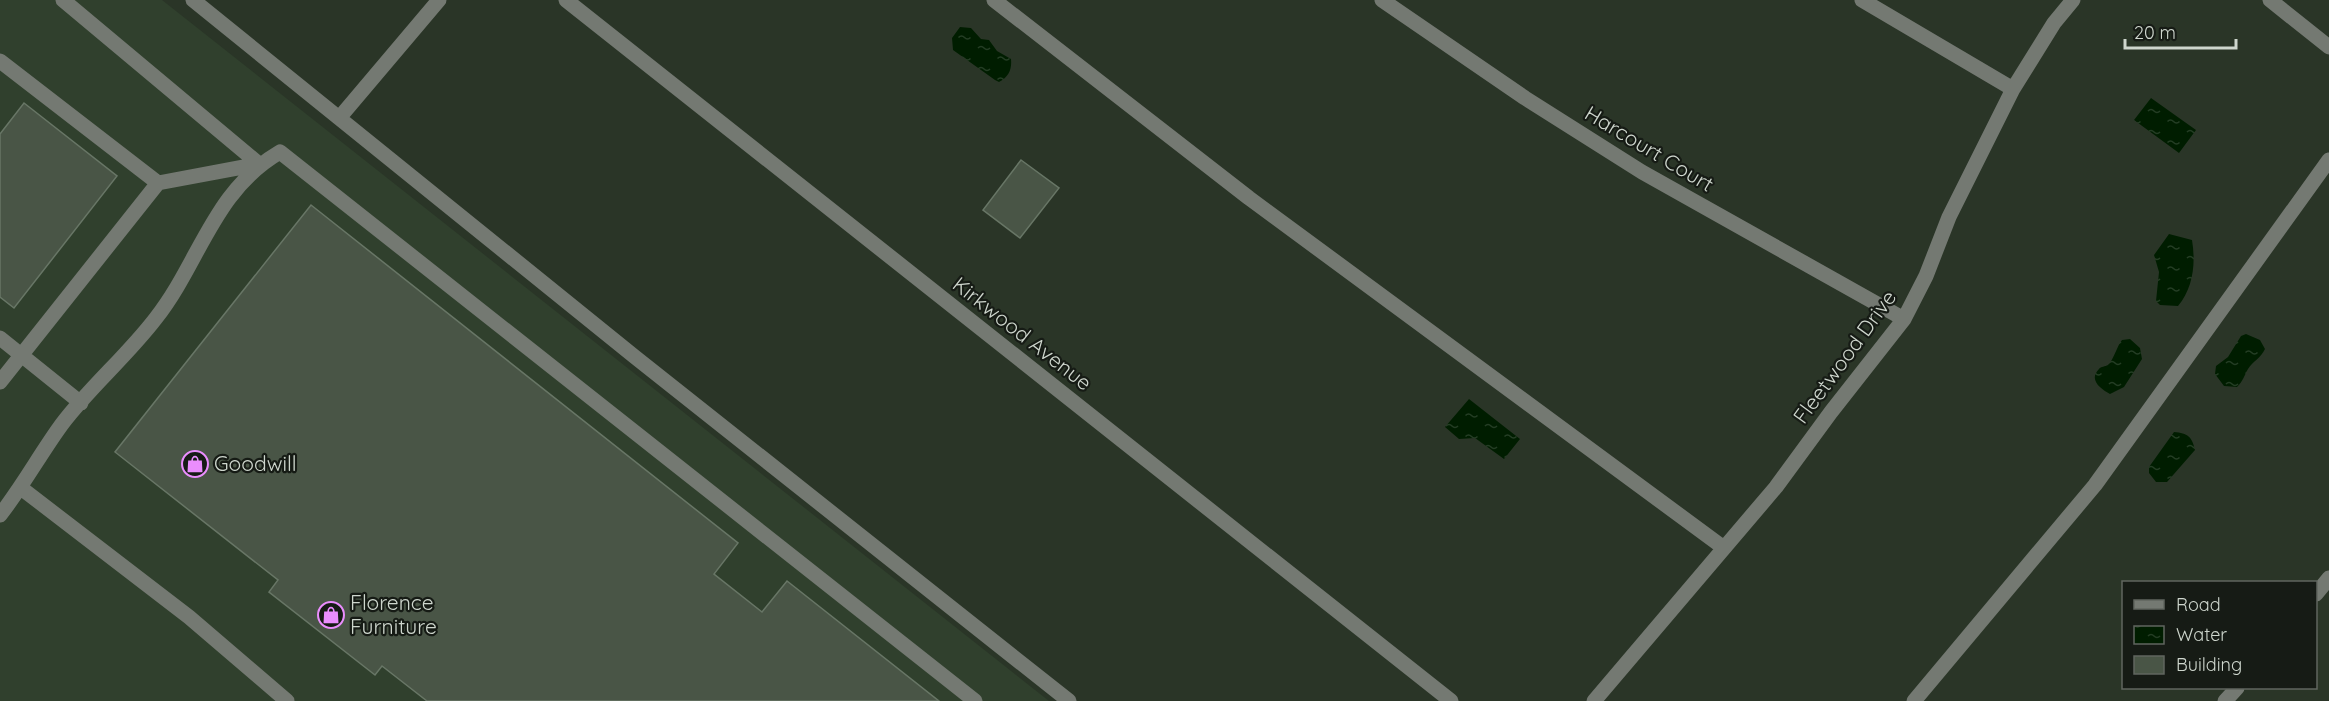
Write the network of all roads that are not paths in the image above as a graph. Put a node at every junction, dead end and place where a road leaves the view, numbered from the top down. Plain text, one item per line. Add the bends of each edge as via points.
1 (63, 0) edge
2 (194, 0) edge
3 (439, 0) edge
4 (566, 0) edge
5 (994, 0) edge
6 (1382, 0) edge
7 (1862, 0) edge
8 (2073, 0) edge
9 (2270, 0) edge
10 (2329, 47) edge
11 (0, 61) edge
12 (2013, 89) junction
13 (340, 117) junction
14 (2329, 160) edge
15 (259, 164) junction
16 (158, 183) junction
17 (1904, 319) junction
18 (0, 338) edge
19 (21, 355) junction
20 (0, 382) edge
21 (81, 403) junction
22 (21, 488) junction
23 (0, 515) edge
24 (1724, 548) junction
25 (2329, 578) edge
26 (2317, 593) edge
27 (2235, 689) edge
28 (287, 701) edge
29 (975, 701) edge
30 (1069, 701) edge
31 (1451, 701) edge
32 (1594, 701) edge
33 (1914, 701) edge
34 (2225, 701) edge

1 - 15 street
2 - 13 street
3 - 13 street
4 - 31 street, Kirkwood Avenue
5 - 24 street via 1249,198
6 - 17 street, Harcourt Court via 1642,172
7 - 12 street
8 - 12 street, Fleetwood Drive
9 - 10 street
11 - 16 street
12 - 17 street, Fleetwood Drive via 1949,217
13 - 30 street
14 - 33 street via 2095,485
15 - 16 street
15 - 21 street via 218,212 157,317
15 - 29 street via 280,152
16 - 19 street
17 - 24 street, Fleetwood Drive via 1776,487
18 - 19 street
19 - 20 street
19 - 21 street
21 - 22 street via 62,424
22 - 23 street
22 - 28 street via 189,617
24 - 32 street, Fleetwood Drive
25 - 26 street
27 - 34 street

